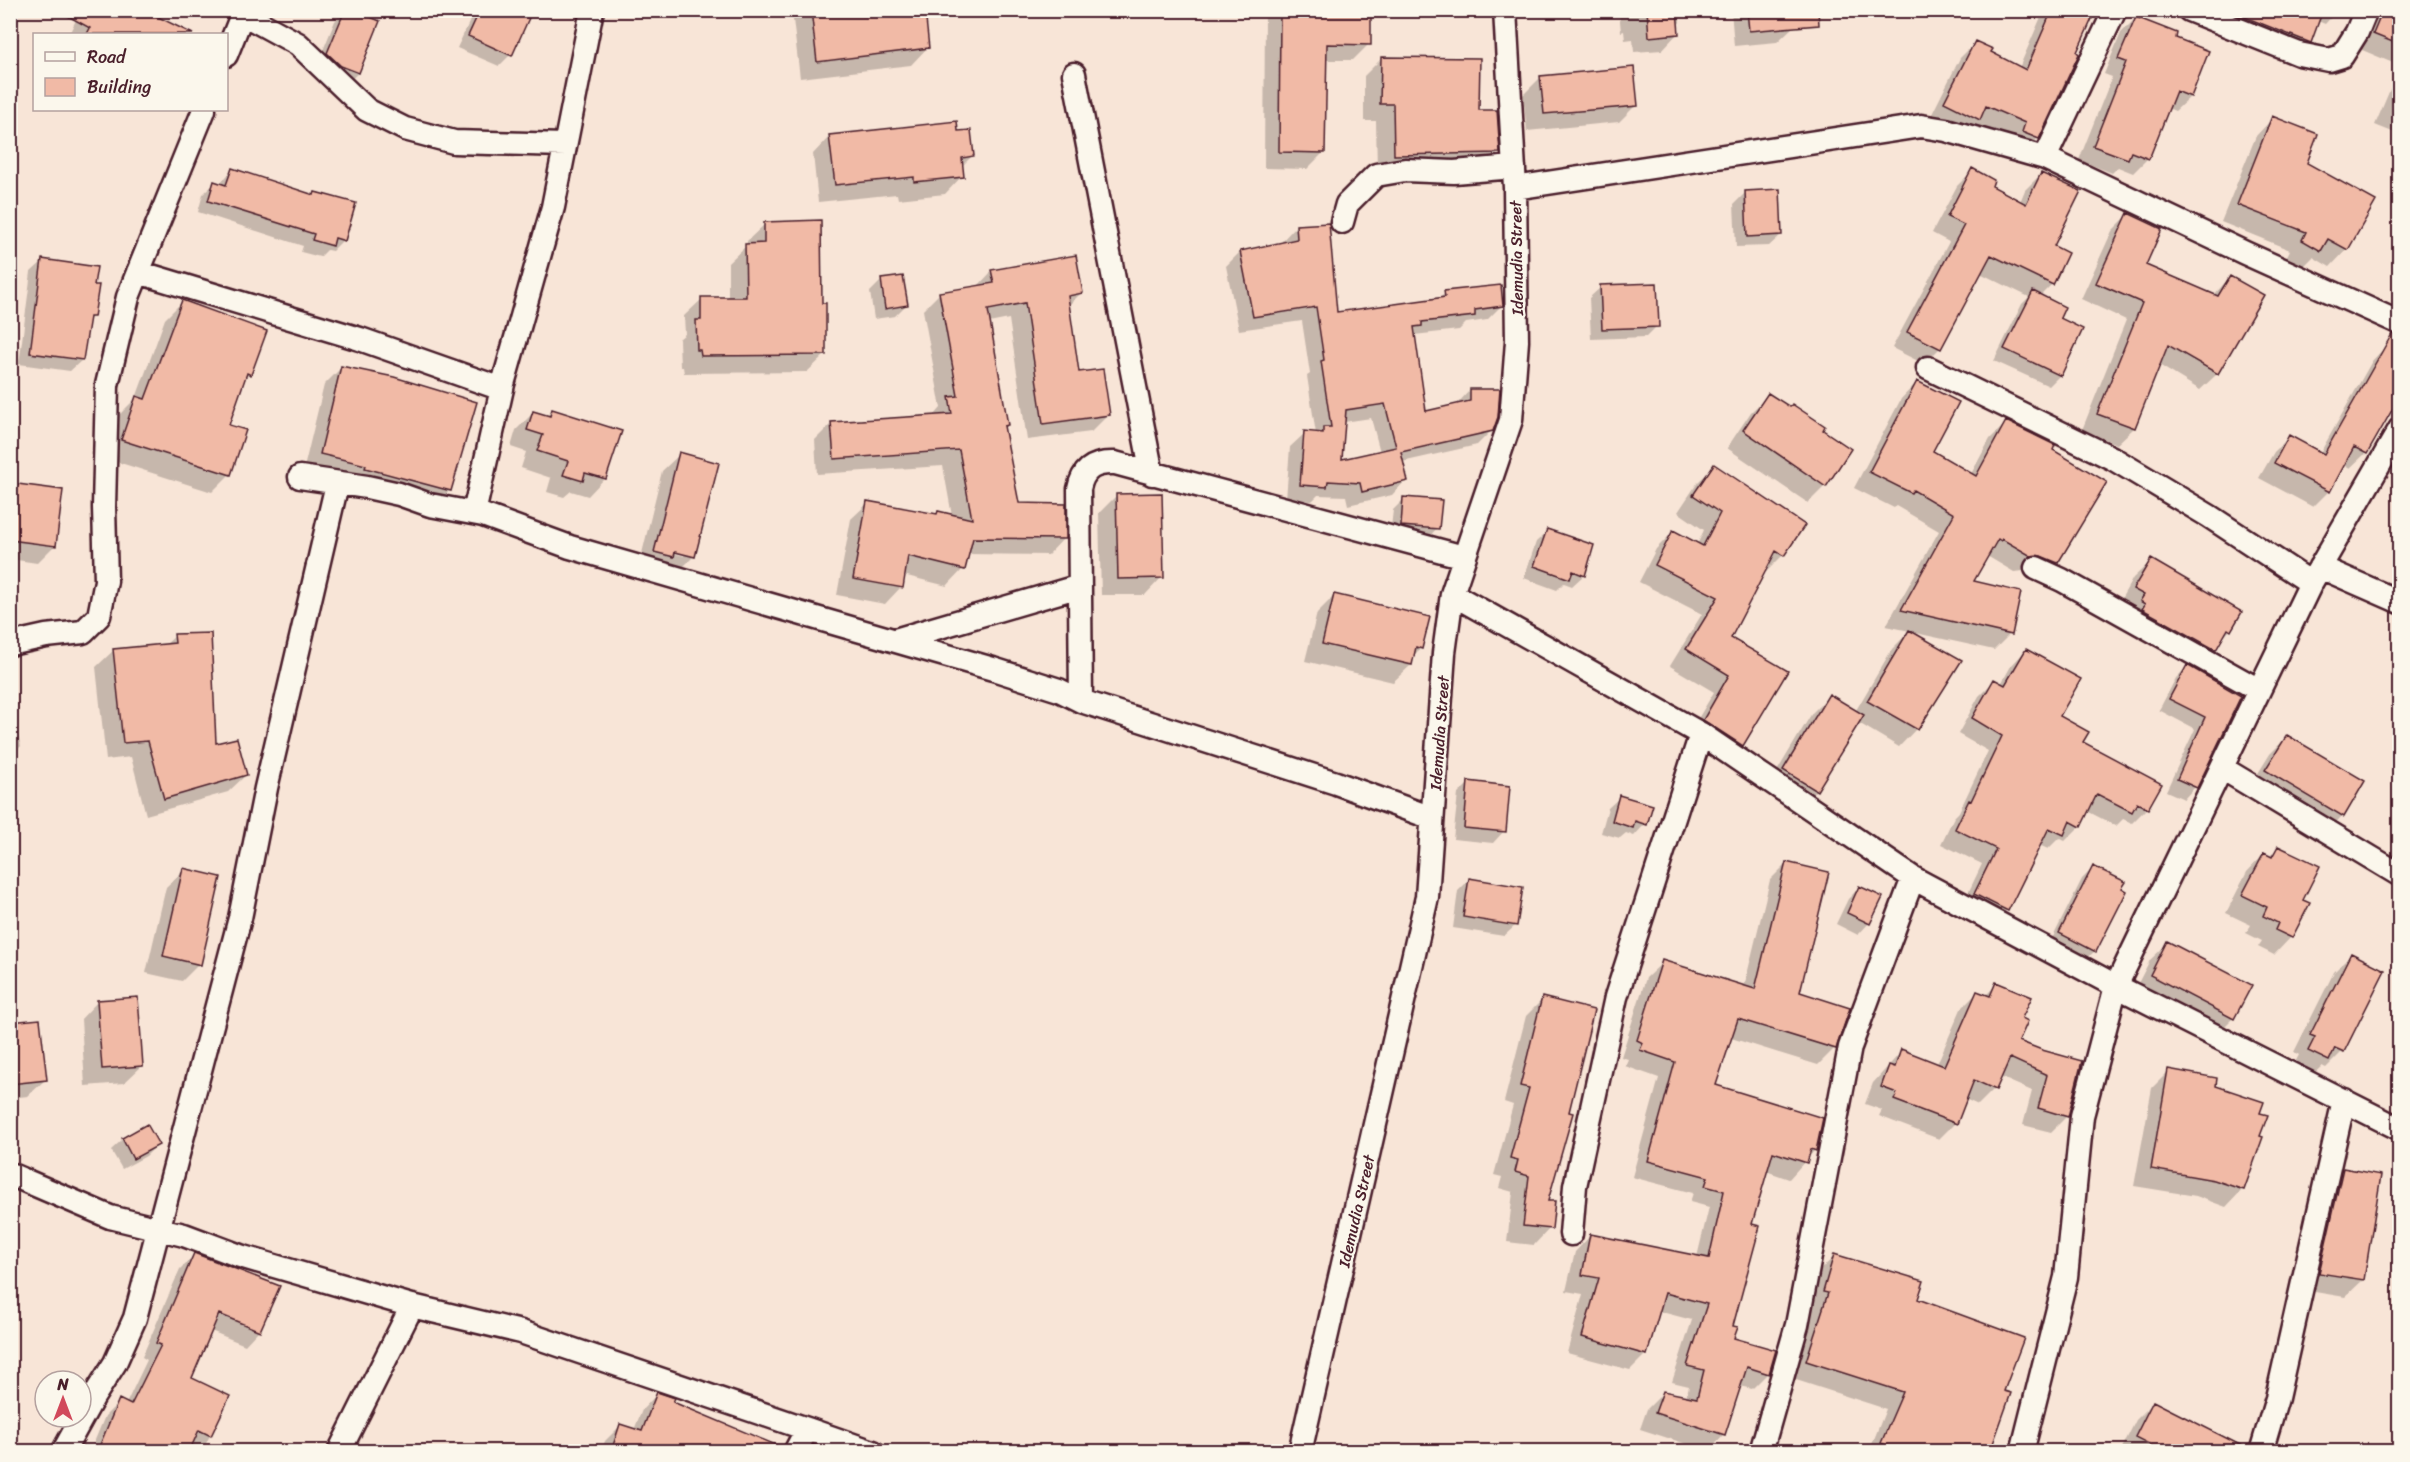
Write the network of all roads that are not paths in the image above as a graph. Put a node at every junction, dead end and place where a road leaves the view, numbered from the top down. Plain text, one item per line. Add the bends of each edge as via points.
1 (592, 10) edge
2 (1505, 10) edge
3 (2115, 10) edge
4 (2189, 10) edge
5 (2366, 10) edge
6 (244, 12) edge
7 (228, 50) edge
8 (1074, 74) dead end
9 (204, 111) edge
10 (565, 145) junction
11 (2045, 158) junction
12 (1514, 178) junction
13 (1342, 222) dead end
14 (138, 272) junction
15 (2400, 323) edge
16 (1928, 368) dead end
17 (502, 389) junction
18 (2400, 429) edge
19 (1152, 474) junction
20 (300, 477) dead end
21 (337, 484) junction
22 (474, 513) junction
23 (1464, 557) junction
24 (2036, 568) dead end
25 (2316, 575) junction
26 (1080, 586) junction
27 (1452, 594) junction
28 (2400, 602) edge
29 (894, 640) junction
30 (10, 644) edge
31 (2259, 690) junction
32 (1082, 701) junction
33 (1701, 734) junction
34 (2222, 768) junction
35 (1432, 818) junction
36 (2400, 874) edge
37 (1913, 878) junction
38 (2116, 986) junction
39 (2344, 1100) junction
40 (2400, 1129) edge
41 (10, 1174) edge
42 (157, 1229) junction
43 (1571, 1234) dead end
44 (412, 1306) junction
45 (807, 1429) junction
46 (63, 1452) edge
47 (339, 1452) edge
48 (795, 1452) edge
49 (873, 1452) edge
50 (1300, 1452) edge
51 (1761, 1452) edge
52 (2022, 1452) edge
53 (2261, 1452) edge

1 - 10 street
2 - 12 street, Idemudia Street
3 - 11 street
4 - 5 street via 2299,54 2329,60 2342,56
6 - 7 street
6 - 10 street via 298,44 367,110 405,129 454,142
8 - 19 street
9 - 14 street
10 - 17 street via 553,207
11 - 12 street via 1921,126
11 - 15 street
12 - 13 street via 1405,170 1376,175 1347,204
12 - 23 street, Idemudia Street via 1517,341 1511,420
14 - 17 street via 349,336
14 - 30 street via 128,297 107,385 106,581 99,616 83,632
16 - 25 street via 2112,458
17 - 22 street
18 - 25 street
19 - 23 street
19 - 26 street via 1103,463 1088,468 1082,477
20 - 21 street
21 - 22 street
21 - 42 street via 240,918
22 - 29 street via 570,548
23 - 27 street, Idemudia Street
24 - 31 street
25 - 28 street
25 - 31 street
26 - 29 street
26 - 32 street
27 - 33 street
27 - 35 street, Idemudia Street
29 - 32 street via 1059,690
31 - 34 street
32 - 35 street
33 - 37 street
33 - 43 street via 1616,997 1575,1186
34 - 36 street
34 - 38 street
35 - 50 street, Idemudia Street via 1427,897
37 - 38 street
37 - 51 street via 1850,1047 1797,1324
38 - 39 street
38 - 52 street via 2082,1116 2066,1277
39 - 40 street
39 - 53 street via 2277,1398
41 - 42 street via 110,1217
42 - 44 street
42 - 46 street via 135,1318 115,1363
44 - 45 street via 521,1332
44 - 47 street
45 - 48 street
45 - 49 street

